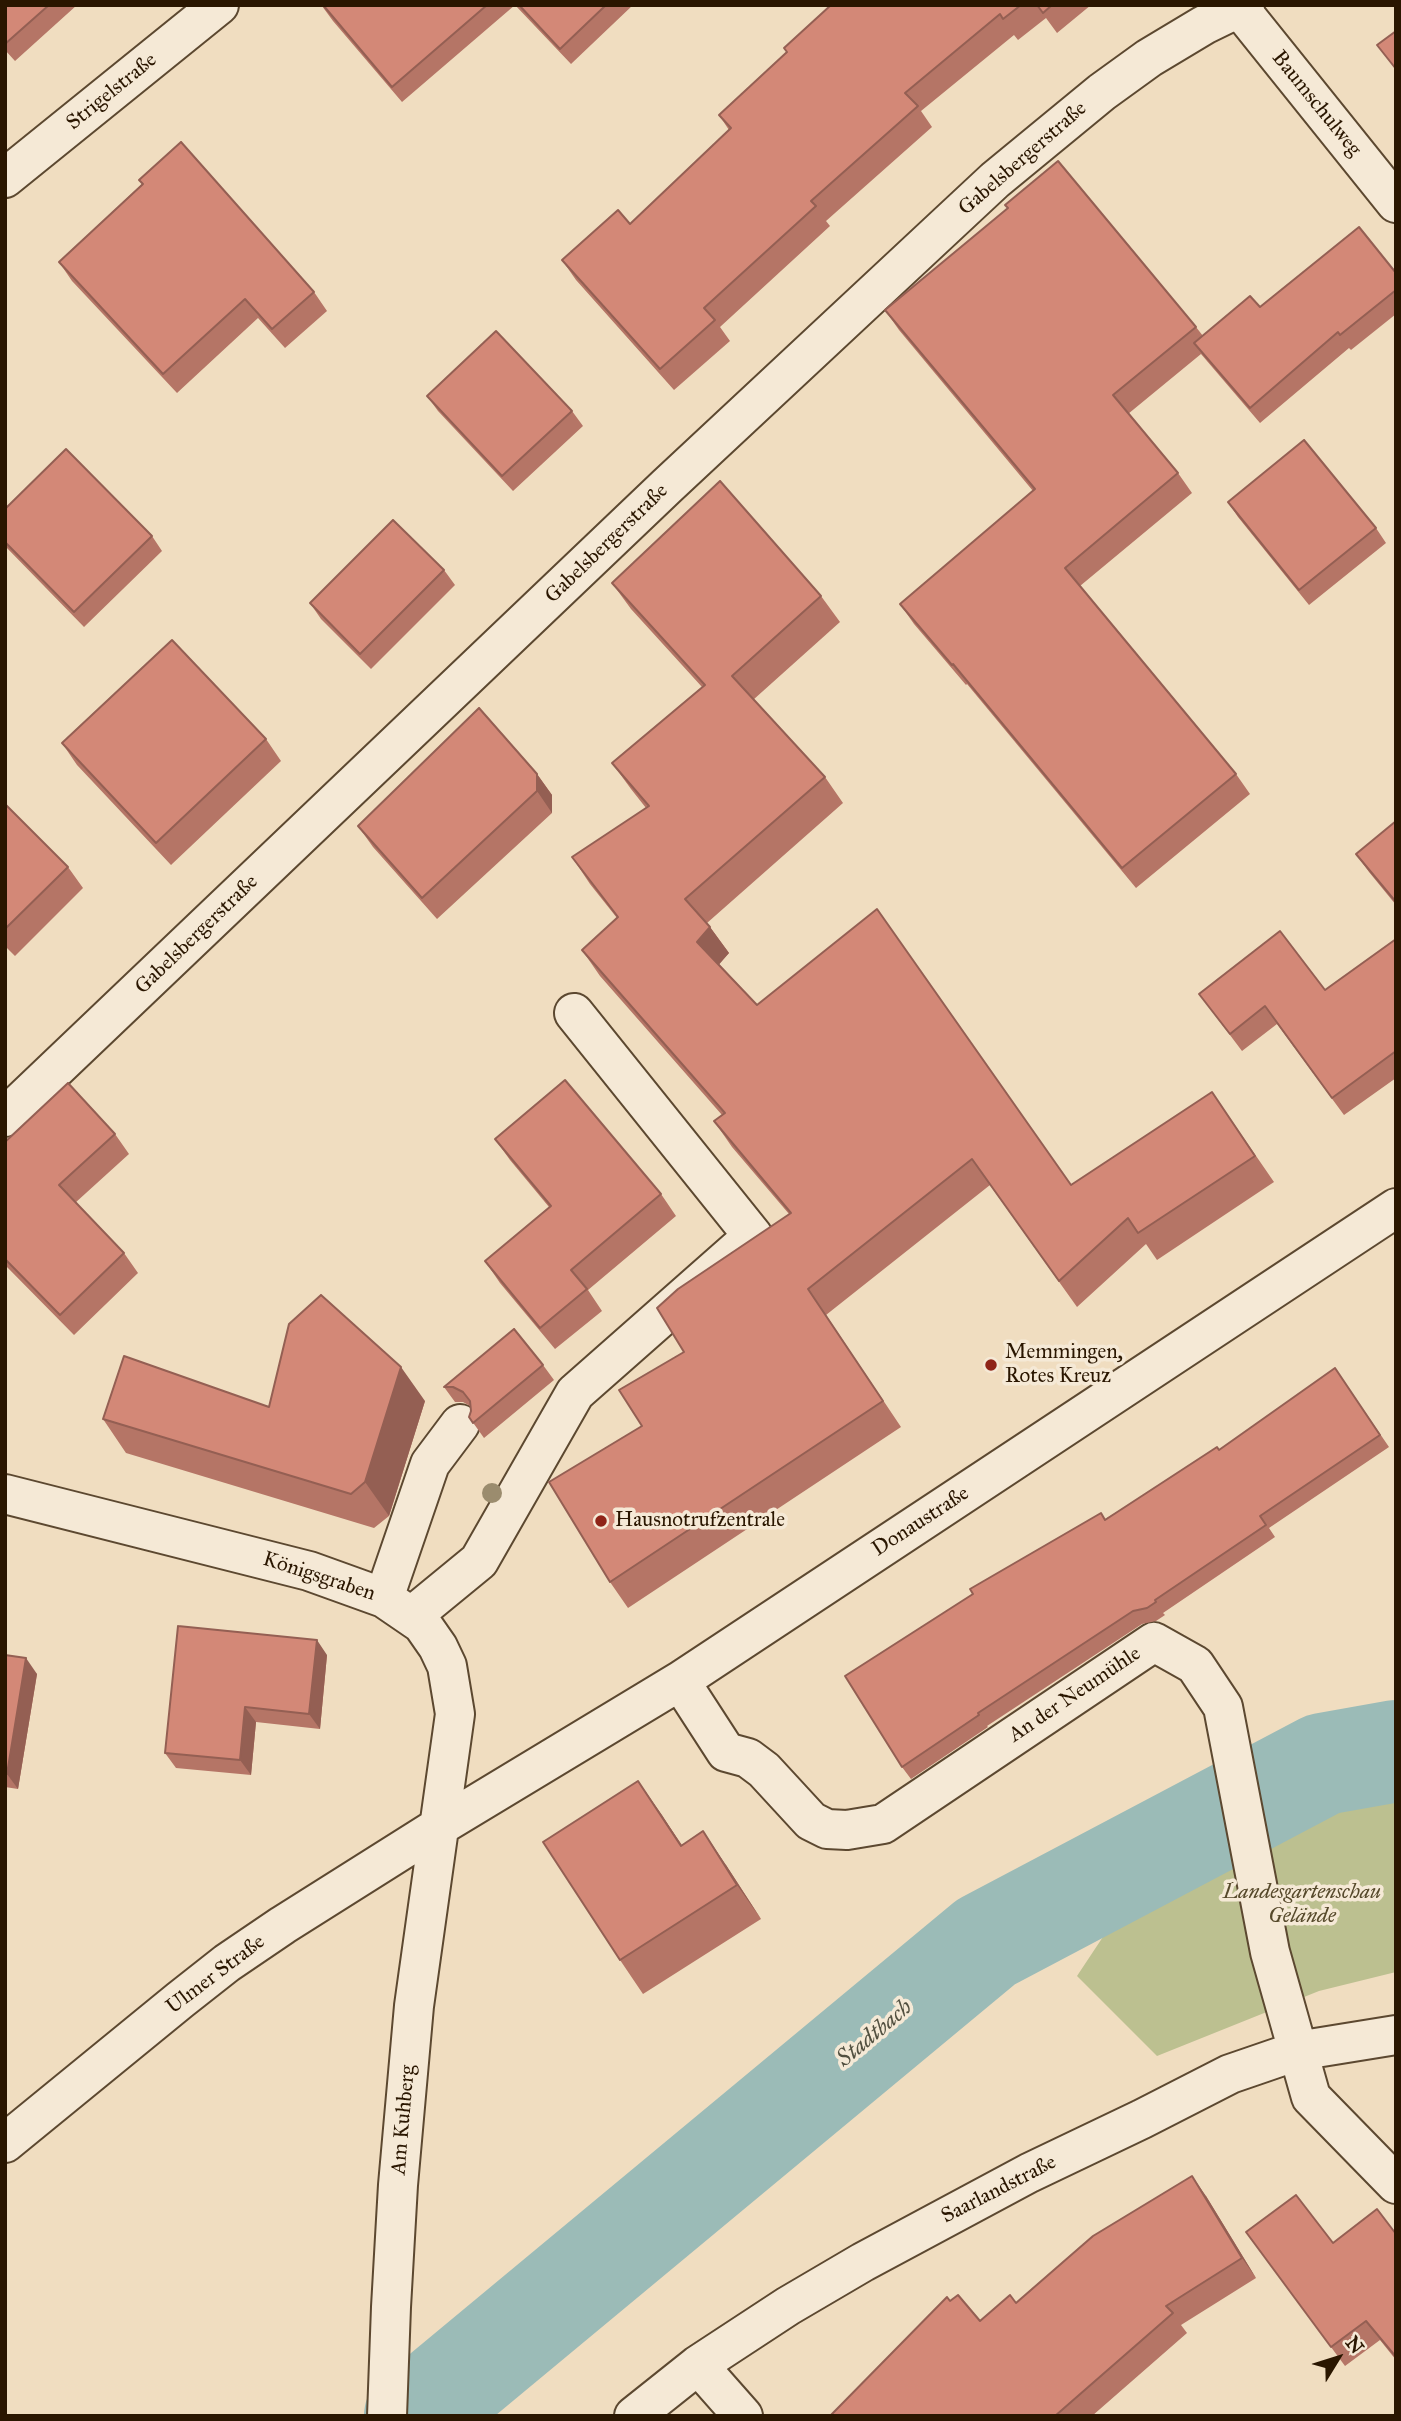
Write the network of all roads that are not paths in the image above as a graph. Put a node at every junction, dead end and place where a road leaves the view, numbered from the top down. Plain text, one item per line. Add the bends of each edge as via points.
1 (219, 5) edge
2 (1240, 6) edge
3 (5, 178) edge
4 (1396, 203) edge
5 (575, 1013) dead end
6 (5, 1117) edge
7 (1396, 1208) edge
8 (460, 1424) dead end
9 (5, 1494) edge
10 (398, 1607) junction
11 (680, 1681) junction
12 (440, 1826) junction
13 (1396, 2035) edge
14 (1297, 2050) junction
15 (5, 2143) edge
16 (1396, 2184) edge
17 (698, 2365) junction
18 (387, 2415) edge
19 (634, 2416) edge
20 (743, 2416) edge

1 - 3 street, Strigelstraße
2 - 4 street, Baumschulweg
2 - 6 street, Gabelsbergerstraße via 1149,58 1101,92 995,180
5 - 10 street via 753,1236 575,1393 479,1562
7 - 11 street, Donaustraße
8 - 10 street via 430,1464 406,1539
9 - 10 street, Königsgraben via 309,1571
10 - 12 street, Königsgraben via 422,1624 447,1666 455,1714
11 - 12 street, Donaustraße
11 - 14 street, An der Neumühle via 726,1752 748,1758 777,1782 811,1821 827,1829 846,1830 883,1824 1154,1642 1195,1665 1223,1707 1270,1952
12 - 15 street, Ulmer Straße via 227,1963
12 - 18 street, Am Kuhberg via 414,2006 398,2185
13 - 14 street, Saarlandstraße
14 - 16 street, An der Neumühle via 1311,2097
14 - 17 street, Saarlandstraße via 1230,2074 1029,2173 809,2293
17 - 19 street, Saarlandstraße
17 - 20 street

